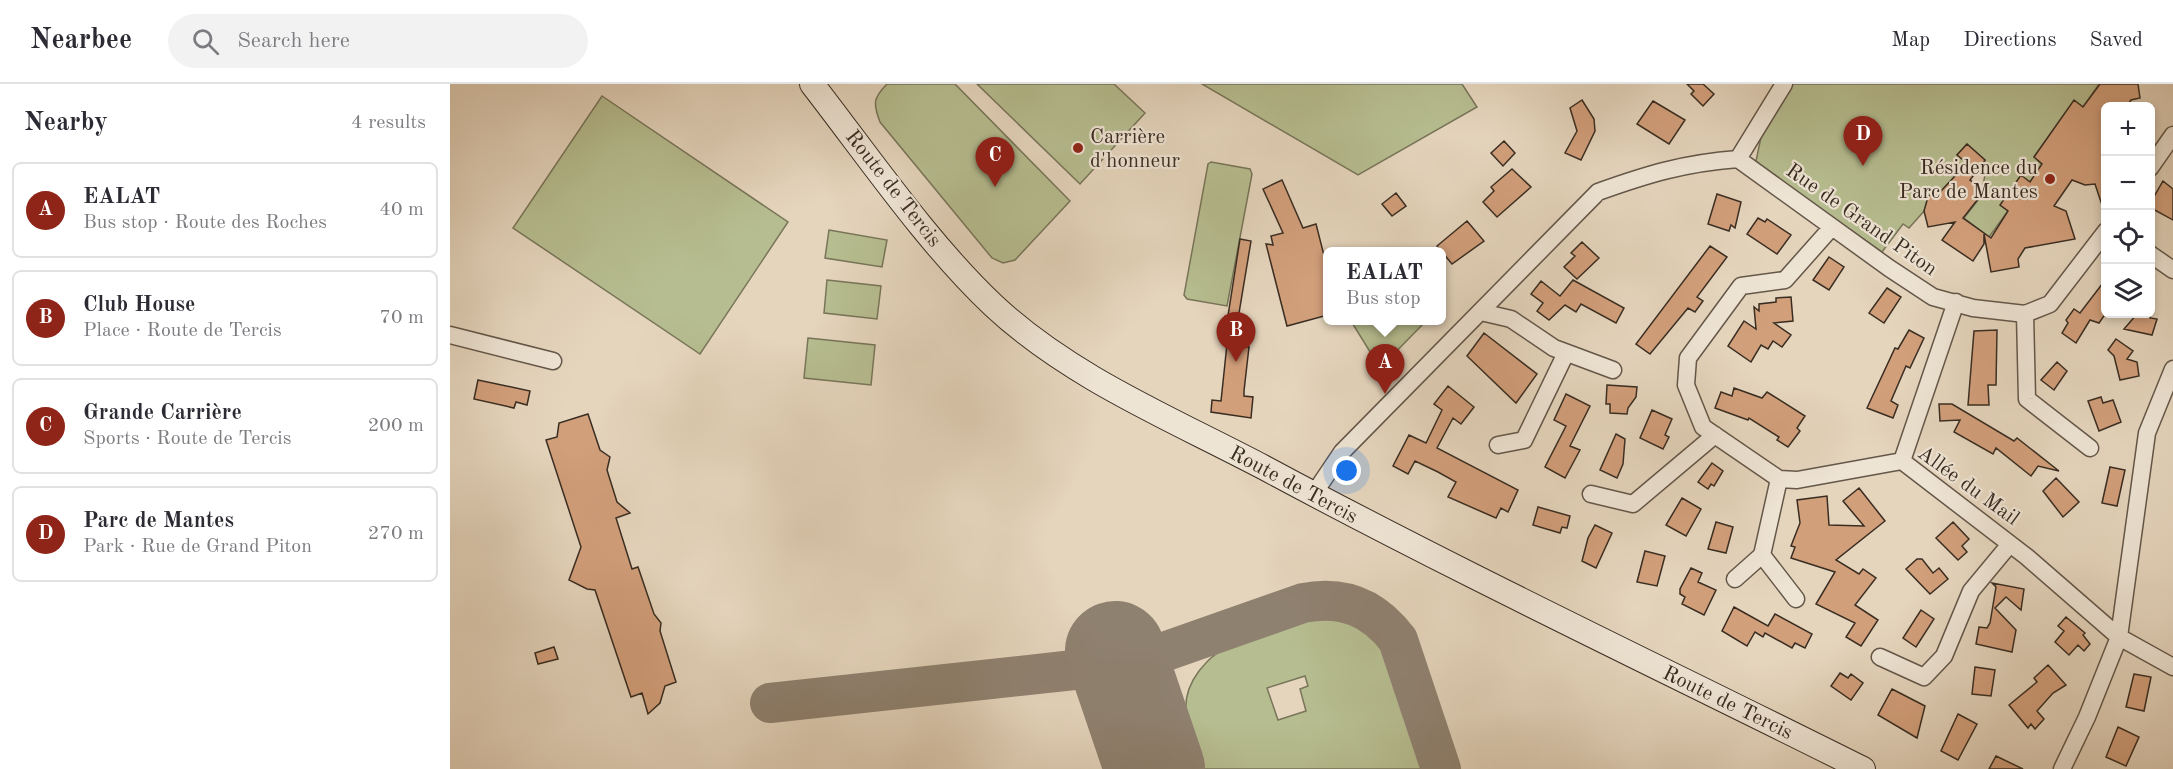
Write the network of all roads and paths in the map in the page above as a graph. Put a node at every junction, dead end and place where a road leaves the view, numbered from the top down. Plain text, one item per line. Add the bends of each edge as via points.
1 (812, 84) edge
2 (1784, 84) edge
3 (2173, 135) edge
4 (1738, 159) junction
5 (2155, 162) edge
6 (1833, 227) junction
7 (2101, 238) edge
8 (2155, 257) edge
9 (2173, 270) edge
10 (1956, 302) junction
11 (1481, 312) junction
12 (2025, 314) junction
13 (450, 335) edge
14 (1566, 353) junction
15 (553, 361) dead end
16 (2173, 369) edge
17 (1613, 370) dead end
18 (1715, 435) junction
19 (1498, 445) dead end
20 (2090, 448) dead end
21 (1902, 461) junction
22 (1779, 479) junction
23 (1591, 494) dead end
24 (1313, 495) junction
25 (2010, 544) junction
26 (1762, 555) junction
27 (1735, 579) dead end
28 (1796, 599) dead end
29 (2119, 637) junction
30 (1880, 657) dead end
31 (2173, 667) edge
32 (1863, 769) edge
33 (2062, 769) edge

1 - 24 main road, Route de Tercis via 960,272 996,308 1055,354 1140,404
2 - 4 street
3 - 5 street
4 - 6 street, Rue de Grand Piton
4 - 11 street via 1652,172 1598,192
6 - 10 street, Rue de Grand Piton via 1933,297
6 - 18 street via 1785,280 1742,286 1688,358 1686,385 1703,427
7 - 12 street via 2050,304
8 - 9 street
10 - 12 street, Rue de Grand Piton
10 - 21 street
11 - 14 street via 1511,318
11 - 24 street via 1342,452
12 - 20 street via 2027,399
13 - 15 street
14 - 17 street
14 - 19 street via 1524,440
16 - 29 street via 2147,433
18 - 22 street
18 - 23 street via 1633,504
21 - 22 street, Allée du Mail via 1797,480
21 - 25 street, Allée du Mail
22 - 26 street
24 - 32 main road, Route de Tercis
25 - 29 street, Allée du Mail
25 - 30 street via 1971,591 1944,656 1924,677
26 - 27 street
26 - 28 street
29 - 31 street, Allée du Mail
29 - 33 street

